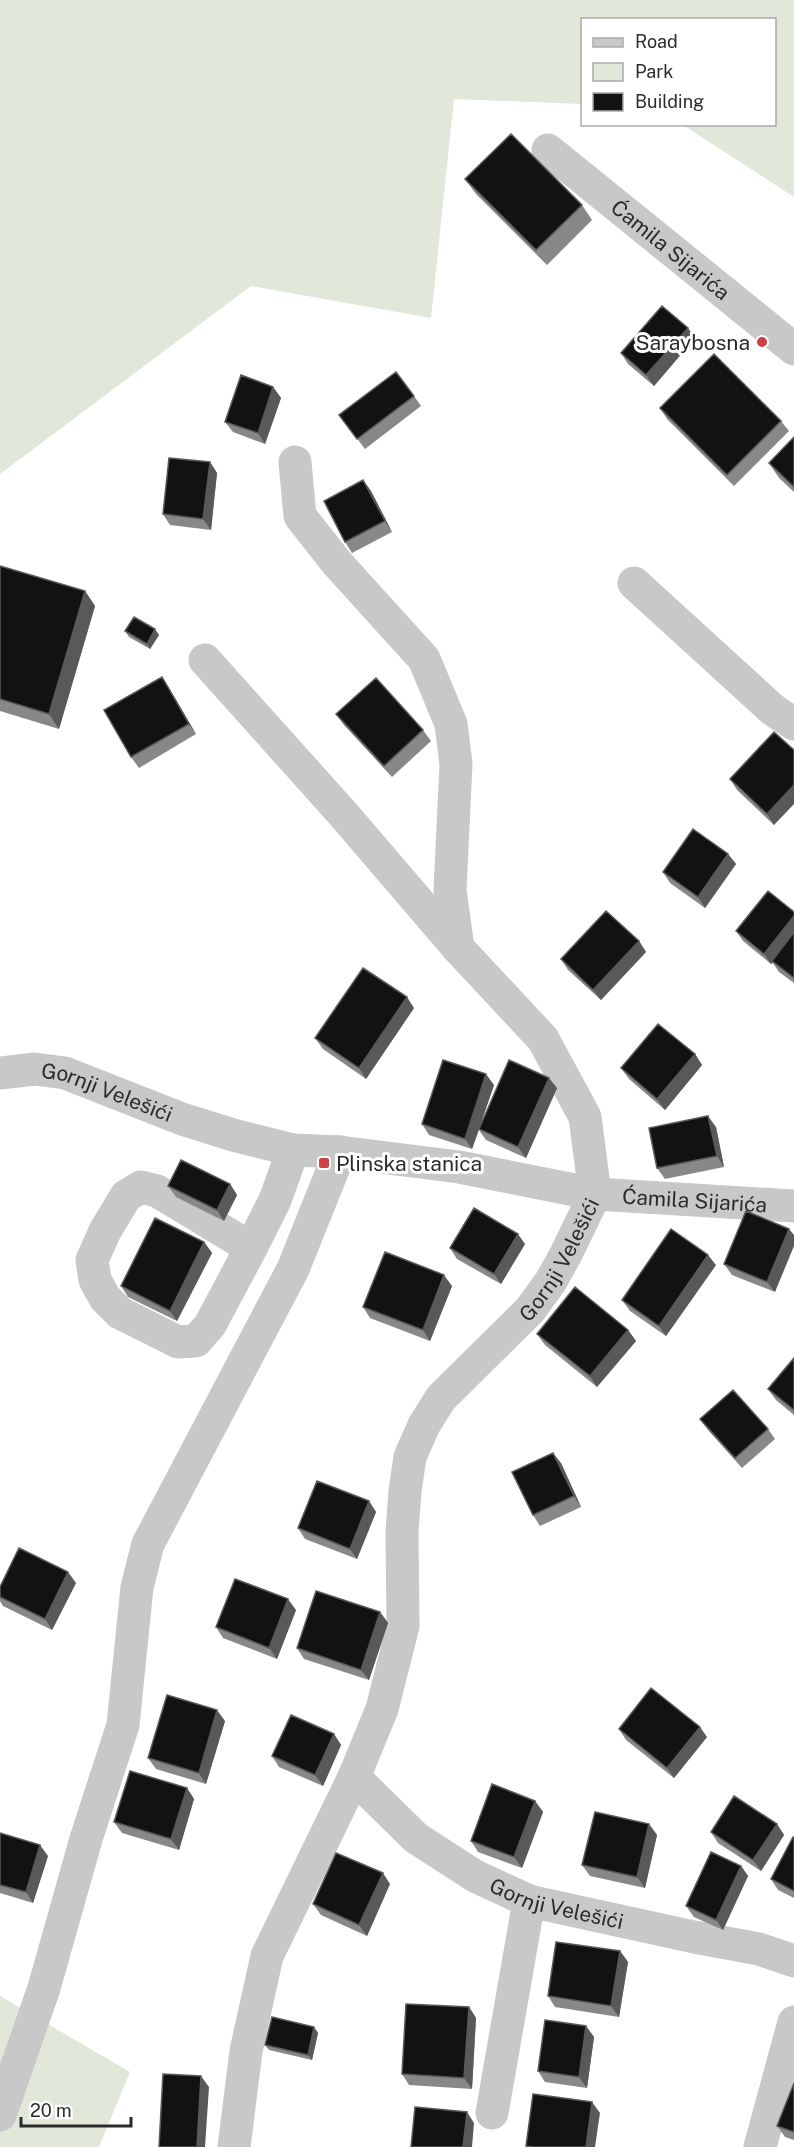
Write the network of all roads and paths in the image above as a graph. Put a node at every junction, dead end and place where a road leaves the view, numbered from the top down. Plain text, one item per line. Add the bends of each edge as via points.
1 (548, 150) dead end
2 (794, 349) edge
3 (295, 462) dead end
4 (634, 583) dead end
5 (204, 660) dead end
6 (794, 724) edge
7 (458, 948) junction
8 (0, 1073) edge
9 (293, 1150) junction
10 (340, 1152) junction
11 (595, 1194) junction
12 (794, 1206) edge
13 (251, 1248) junction
14 (354, 1777) junction
15 (530, 1901) junction
16 (794, 1961) edge
17 (794, 2022) edge
18 (492, 2113) dead end
19 (0, 2115) edge
20 (234, 2147) edge
21 (760, 2147) edge

1 - 2 street, Ćamila Sijarića
3 - 7 street via 300,516 424,659 451,724 456,764 450,890
4 - 6 street via 772,709
5 - 7 street via 337,806
7 - 11 street via 543,1039 585,1117
8 - 9 street, Gornji Velešići via 35,1069 65,1073 182,1119
9 - 10 street, Gornji Velešići
9 - 13 street via 275,1200
10 - 11 street, Gornji Velešići via 459,1167
10 - 19 street via 293,1269 148,1544 137,1587 123,1725 44,1988
11 - 12 street, Ćamila Sijarića
11 - 14 street, Gornji Velešići via 551,1281 530,1310 441,1398 410,1457 402,1532 403,1626 382,1709
13 - 13 street via 210,1325 196,1341 178,1342 120,1313 94,1280 92,1260 105,1231 126,1196 141,1187 158,1191
14 - 15 street, Gornji Velešići via 416,1838 475,1876
14 - 20 street, Gornji Velešići via 267,1956 246,2051
15 - 16 street, Gornji Velešići via 759,1949
15 - 18 street
17 - 21 street

